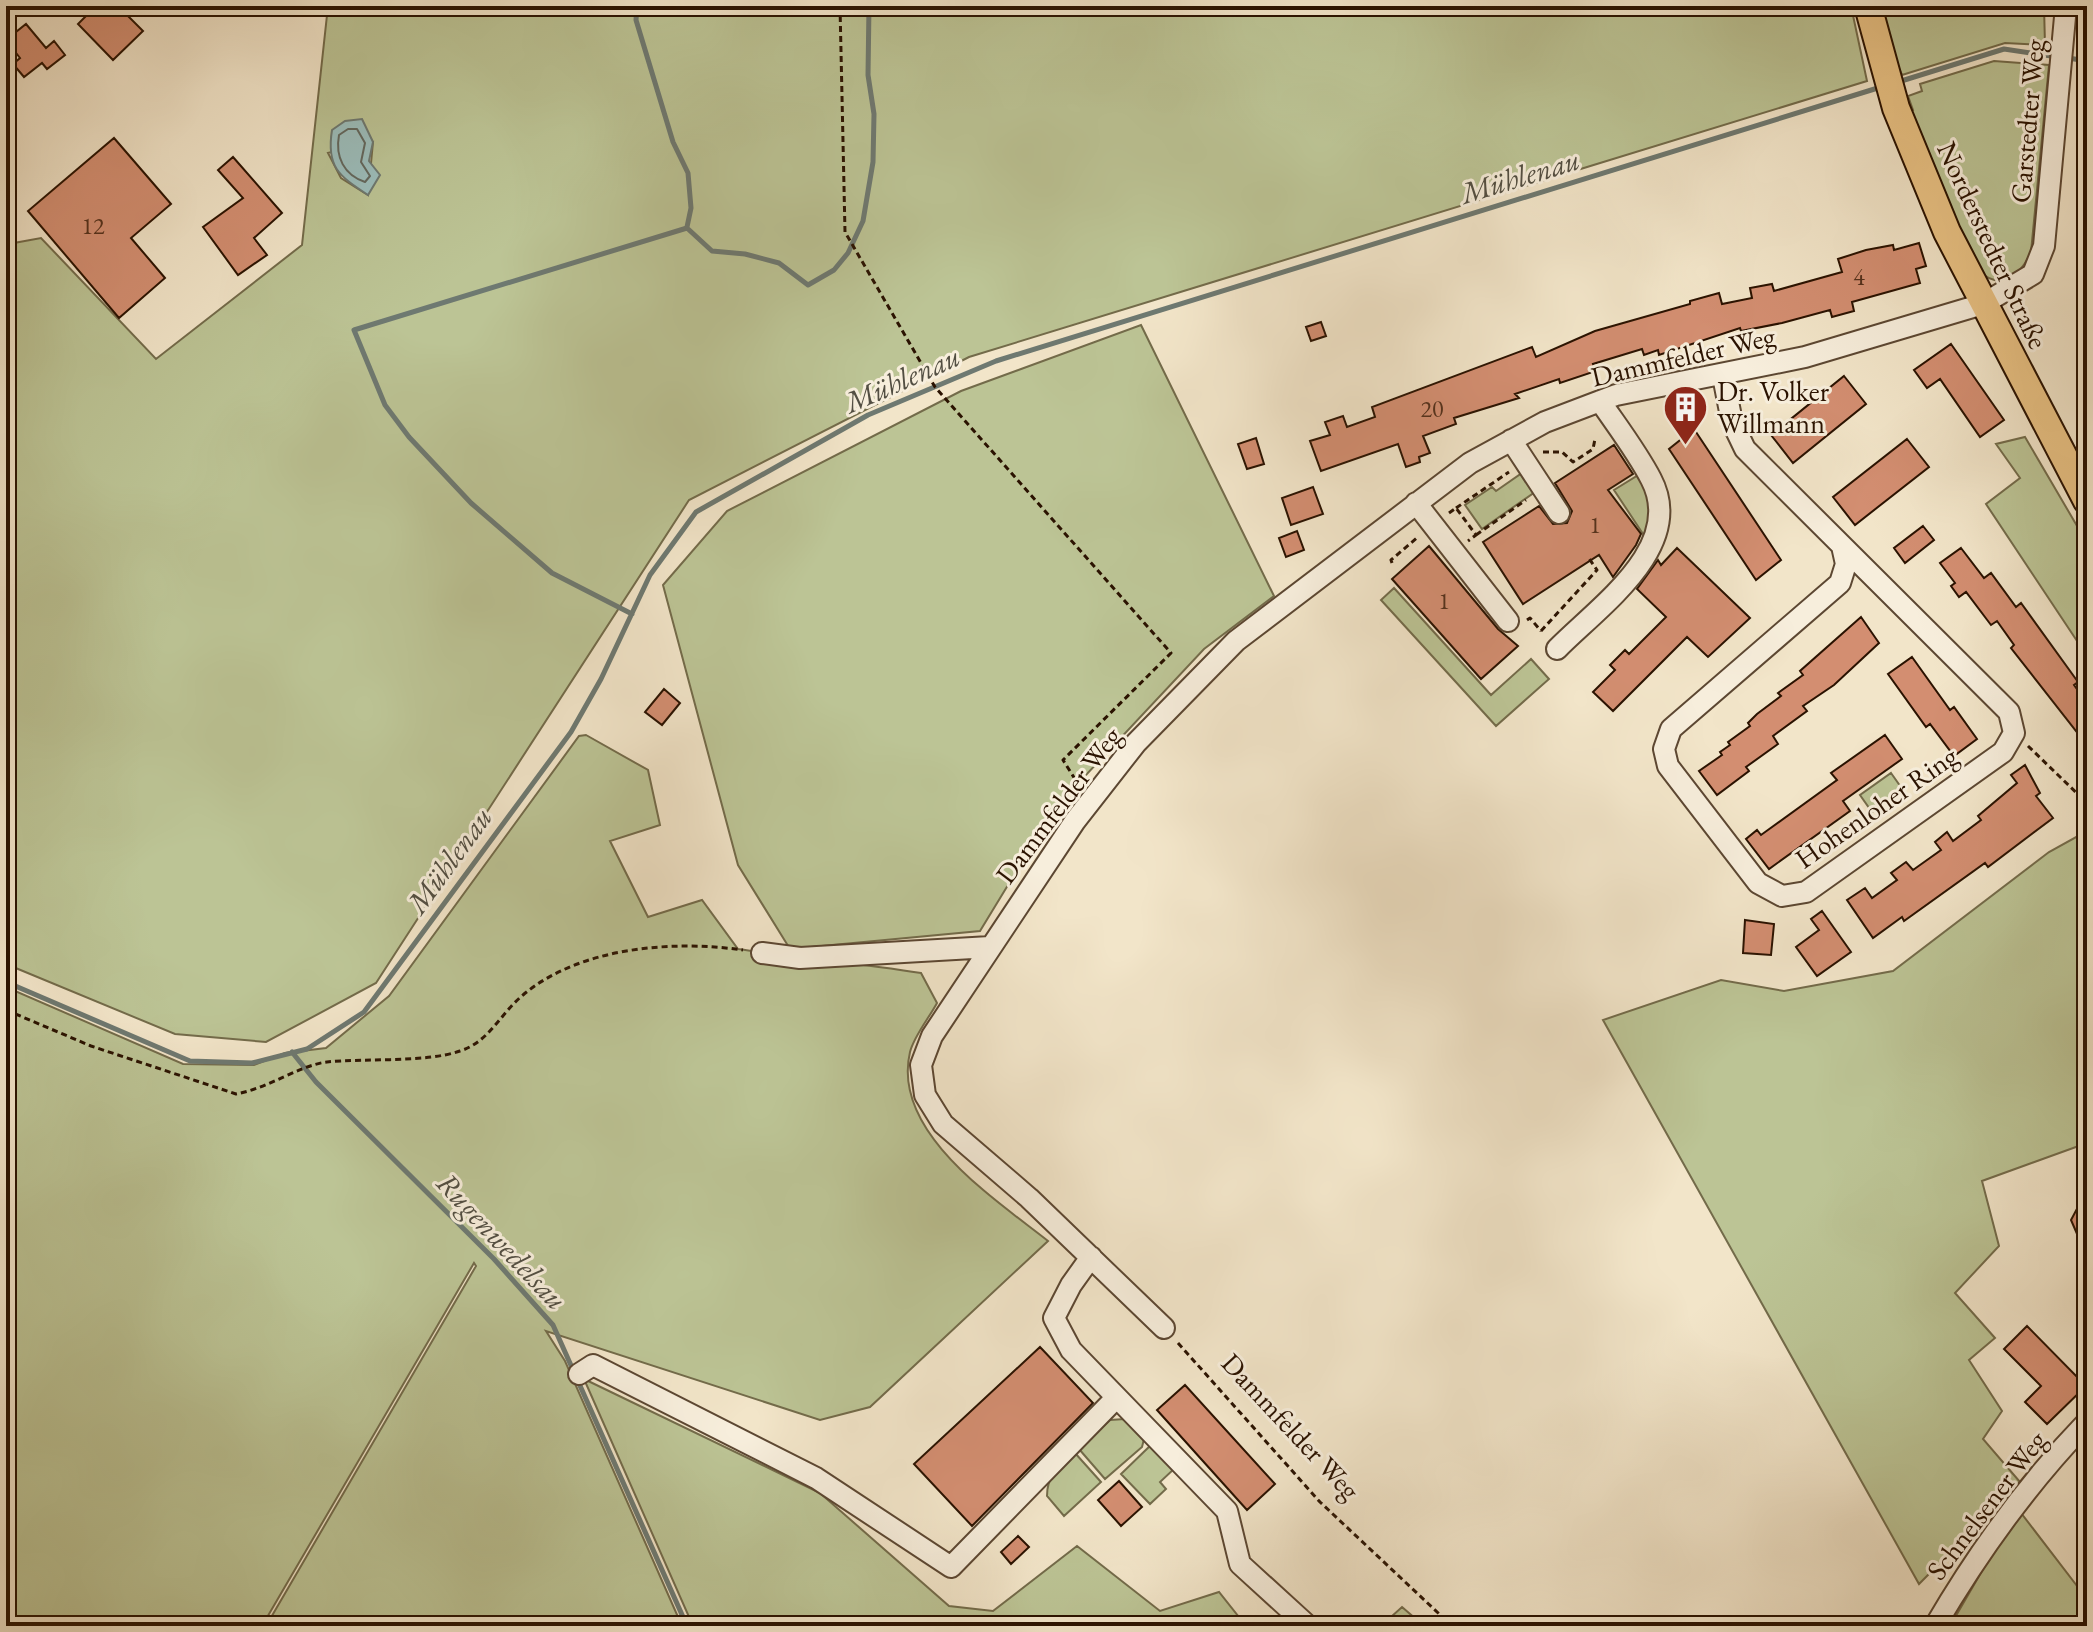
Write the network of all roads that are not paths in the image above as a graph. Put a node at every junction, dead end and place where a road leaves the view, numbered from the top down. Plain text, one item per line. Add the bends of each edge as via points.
1 (1868, 6) edge
2 (2066, 6) edge
3 (1983, 304) junction
4 (1723, 376) junction
5 (1600, 401) junction
6 (1511, 440) junction
7 (2087, 501) edge
8 (1416, 503) junction
9 (1559, 513) dead end
10 (1842, 546) junction
11 (1508, 621) road end
12 (1557, 649) road end
13 (990, 947) junction
14 (762, 953) road end
15 (1091, 1257) junction
16 (1164, 1328) road end
17 (579, 1374) dead end
18 (1116, 1398) junction
19 (2087, 1422) edge
20 (1308, 1626) edge
21 (1935, 1626) edge

1 - 3 main road, Norderstedter Straße via 1896,108
2 - 3 street, Garstedter Weg via 2044,246 2033,284
3 - 4 street, Dammfelder Weg
3 - 7 main road, Norderstedter Straße
4 - 5 street, Dammfelder Weg
4 - 10 street via 1732,422 1745,449
5 - 6 street, Dammfelder Weg
5 - 12 street via 1653,481 1661,512 1645,561
6 - 8 street, Dammfelder Weg
6 - 9 street
8 - 11 street
8 - 13 street, Dammfelder Weg via 1236,641 1136,743
10 - 10 street, Hohenloher Ring via 1846,564 1840,583 1671,729 1664,749 1668,766 1758,883 1782,896 1806,892 2003,752 2014,733 2009,712
13 - 14 street via 800,958
13 - 15 street, Dammfelder Weg via 932,1036 921,1065 925,1095 943,1124
15 - 16 street, Dammfelder Weg
15 - 18 street via 1054,1318 1071,1350
17 - 18 street via 593,1365 816,1478 951,1567
18 - 20 street via 1227,1511 1240,1564
19 - 21 street, Schnelsener Weg via 2039,1472 1976,1556

